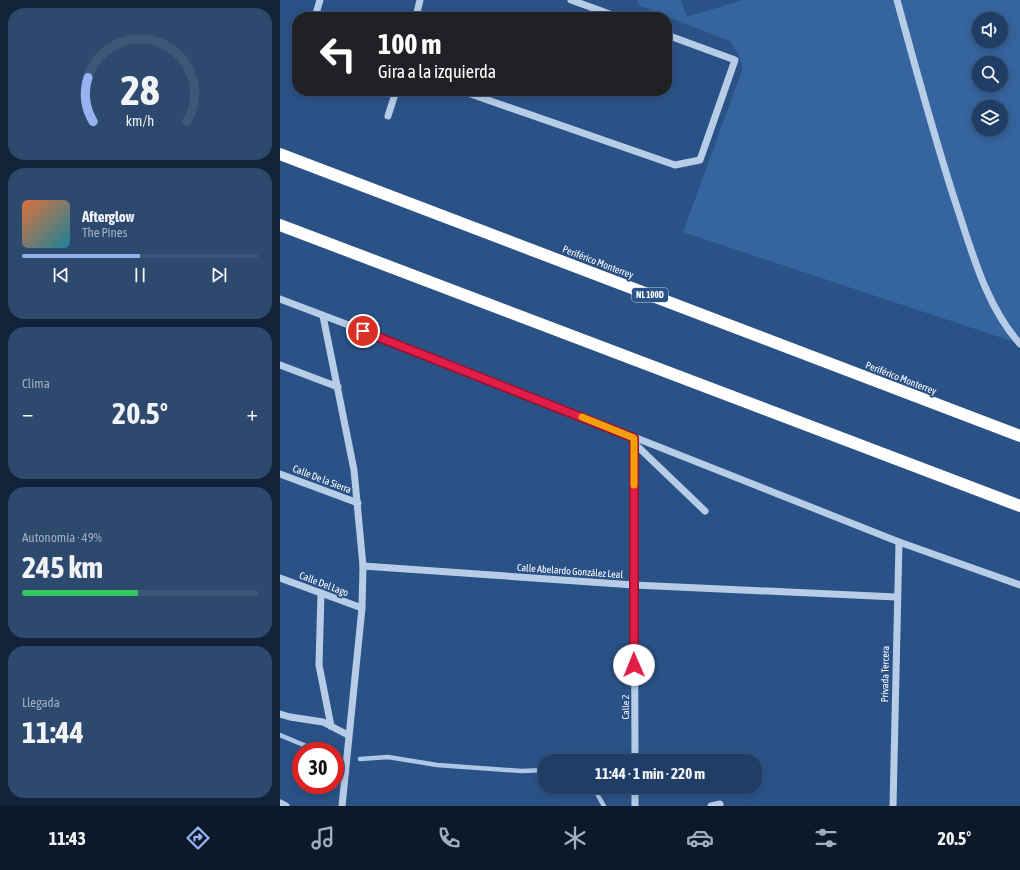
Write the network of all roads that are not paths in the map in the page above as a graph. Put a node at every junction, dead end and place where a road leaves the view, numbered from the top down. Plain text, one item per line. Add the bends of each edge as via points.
1 (320, 0) edge
2 (420, 0) edge
3 (571, 0) edge
4 (590, 0) edge
5 (897, 0) edge
6 (580, 3) junction
7 (316, 12) edge
8 (417, 12) edge
9 (604, 12) edge
10 (672, 37) edge
11 (394, 96) edge
12 (476, 96) edge
13 (388, 116) dead end
14 (280, 154) edge
15 (280, 225) edge
16 (280, 299) edge
17 (323, 316) junction
18 (1020, 344) edge
19 (280, 365) edge
20 (338, 387) junction
21 (1020, 436) edge
22 (634, 440) junction
23 (280, 474) edge
24 (358, 503) junction
25 (1020, 506) edge
26 (705, 511) dead end
27 (899, 542) junction
28 (363, 566) junction
29 (280, 578) edge
30 (634, 585) junction
31 (1020, 585) edge
32 (320, 593) junction
33 (896, 597) junction
34 (362, 608) junction
35 (280, 714) edge
36 (331, 726) junction
37 (348, 735) junction
38 (635, 754) edge
39 (635, 794) edge
40 (280, 803) edge
41 (720, 804) dead end
42 (286, 806) edge
43 (342, 806) edge
44 (636, 806) edge
45 (711, 806) edge
46 (893, 806) edge

1 - 7 street
2 - 8 street
3 - 6 street
4 - 6 street
5 - 18 street via 929,121 966,236 988,294 1003,323
6 - 9 street
10 - 12 street via 735,60 700,160 675,166
11 - 13 street
14 - 21 highway, Periférico Monterrey / NL 100D
15 - 25 highway
16 - 17 street
17 - 20 street
17 - 22 street via 404,346
19 - 20 street
20 - 24 street
22 - 26 street
22 - 27 street
22 - 30 street, Calle 2
23 - 24 street, Calle De la Sierra
24 - 28 street
27 - 31 street
27 - 33 street, Privada Tercera
28 - 30 street, Calle Abelardo González Leal
28 - 34 street
29 - 32 street, Calle Del Lago
30 - 33 street, Calle Abelardo González Leal
30 - 38 street, Calle 2
32 - 34 street, Calle Del Lago
32 - 36 street via 319,664
33 - 46 street, Privada Tercera
34 - 37 street
35 - 36 street
36 - 37 street
37 - 43 street
39 - 44 street
40 - 42 street
41 - 45 street

